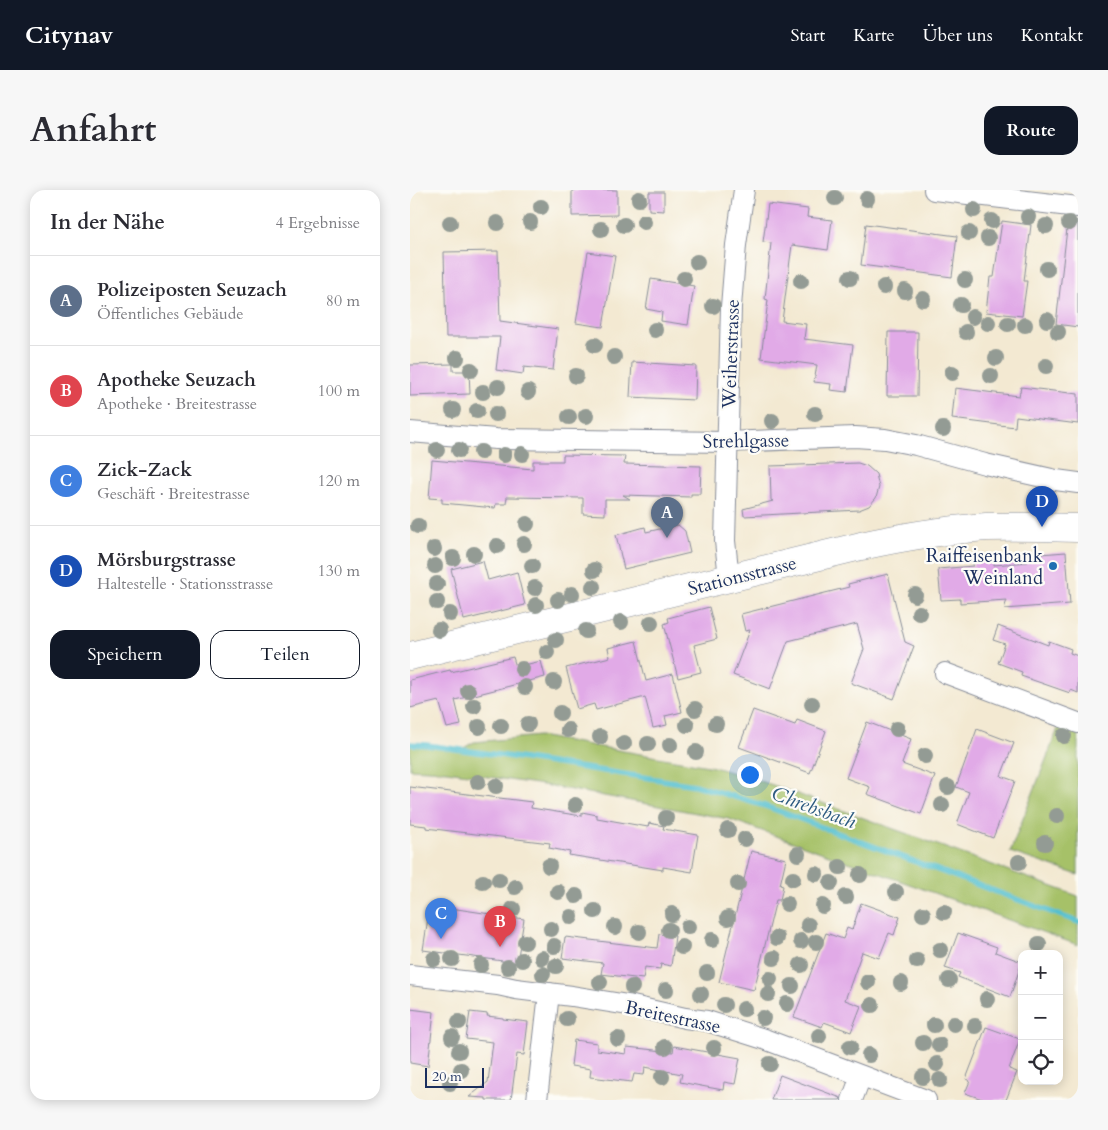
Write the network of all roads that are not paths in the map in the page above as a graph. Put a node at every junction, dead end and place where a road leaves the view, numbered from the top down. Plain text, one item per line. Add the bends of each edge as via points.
1 (744, 190) edge
2 (934, 190) edge
3 (1078, 207) edge
4 (410, 432) edge
5 (727, 442) junction
6 (1078, 483) edge
7 (1078, 528) edge
8 (729, 578) junction
9 (410, 656) edge
10 (945, 673) dead end
11 (1078, 723) edge
12 (410, 975) edge
13 (549, 993) junction
14 (862, 1076) junction
15 (537, 1100) edge
16 (852, 1100) edge
17 (926, 1100) edge

1 - 5 street, Weiherstrasse via 731,307
2 - 3 street
4 - 5 street, Strehlgasse via 496,440
5 - 6 street, Strehlgasse via 855,437 885,439
5 - 8 street, Weiherstrasse via 725,541
7 - 8 main road, Stationsstrasse via 994,527 914,536
8 - 9 main road, Stationsstrasse
10 - 11 street
12 - 13 street, Breitestrasse
13 - 14 street, Breitestrasse via 706,1021
13 - 15 street
14 - 16 street
14 - 17 street, Breitestrasse

